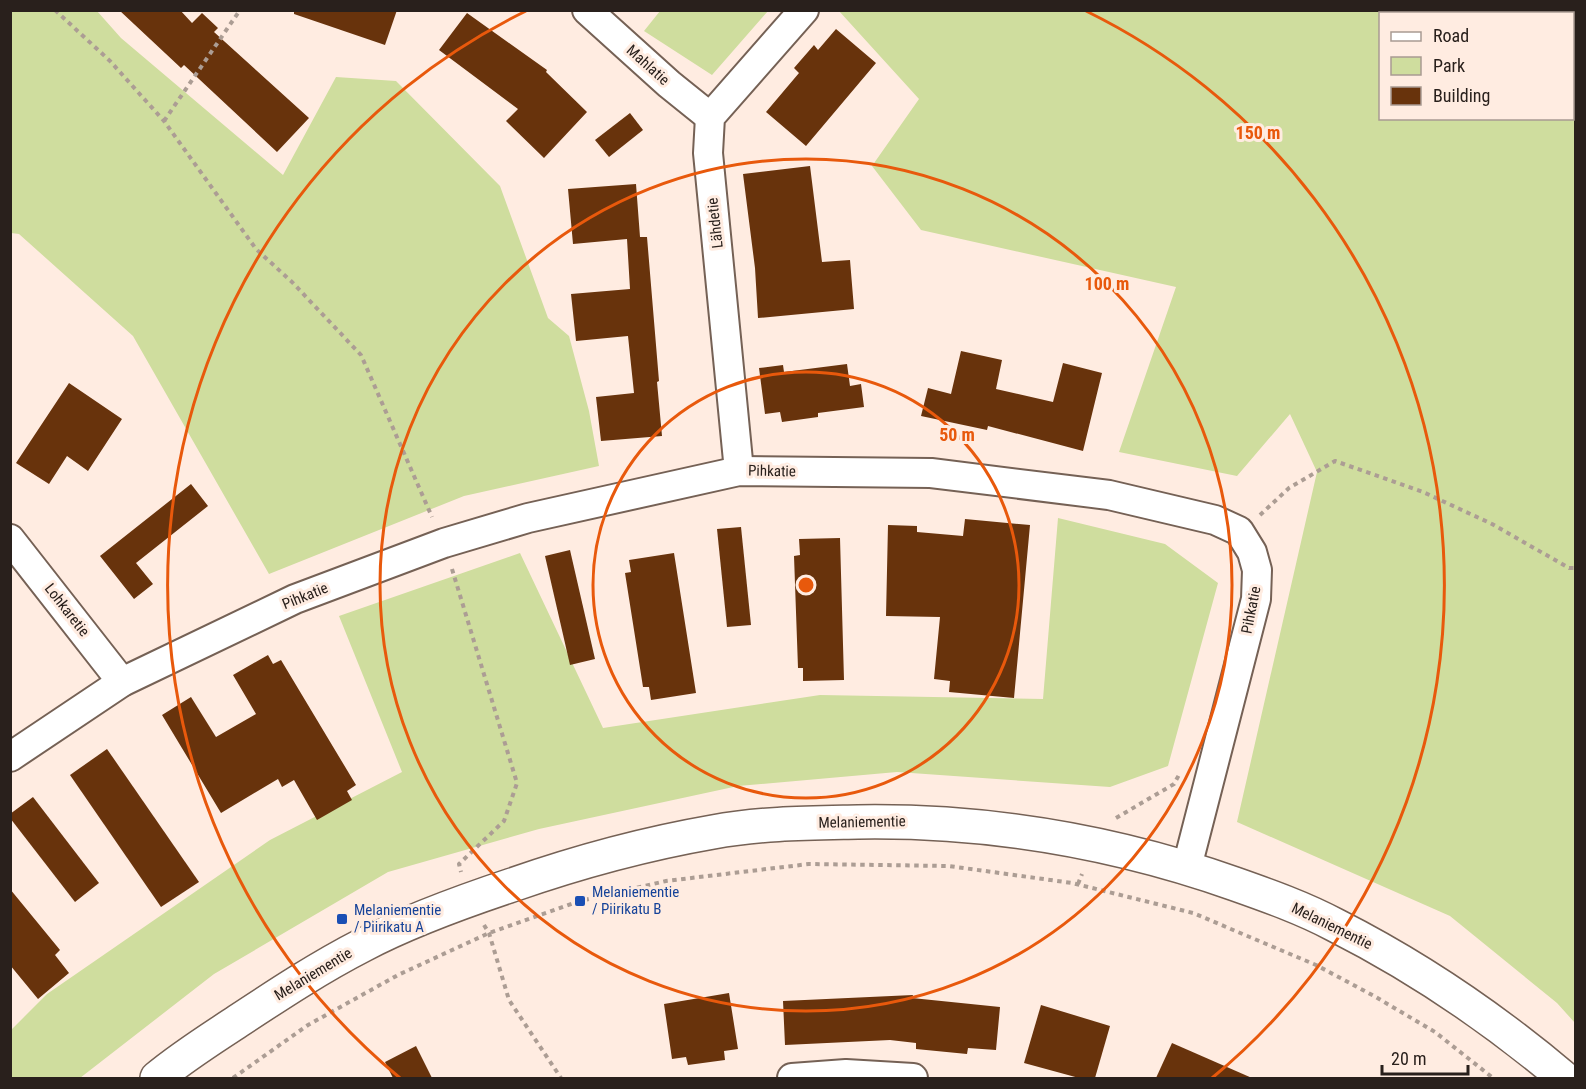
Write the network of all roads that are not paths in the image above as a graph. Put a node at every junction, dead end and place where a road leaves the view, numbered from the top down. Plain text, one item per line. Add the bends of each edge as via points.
1 (587, 10) edge
2 (804, 10) edge
3 (710, 117) junction
4 (739, 471) junction
5 (10, 539) edge
6 (122, 682) junction
7 (10, 757) edge
8 (1186, 867) junction
9 (164, 1076) edge
10 (792, 1078) edge
11 (913, 1078) edge
12 (1564, 1078) edge

1 - 3 street, Mahlatie
2 - 3 street
3 - 4 street, Lähdetie via 708,153
4 - 6 street, Pihkatie via 528,518 444,543 295,599
4 - 8 street, Pihkatie via 932,473 1109,495 1215,520 1239,531 1252,552 1257,570 1256,599
5 - 6 street, Lohkaretie
6 - 7 street, Pihkatie
8 - 9 main road, Melaniementie via 1032,832 908,821 795,823 716,831 567,866 470,899 364,944 283,991
8 - 12 main road, Melaniementie via 1333,924 1421,973
10 - 11 street via 846,1074

